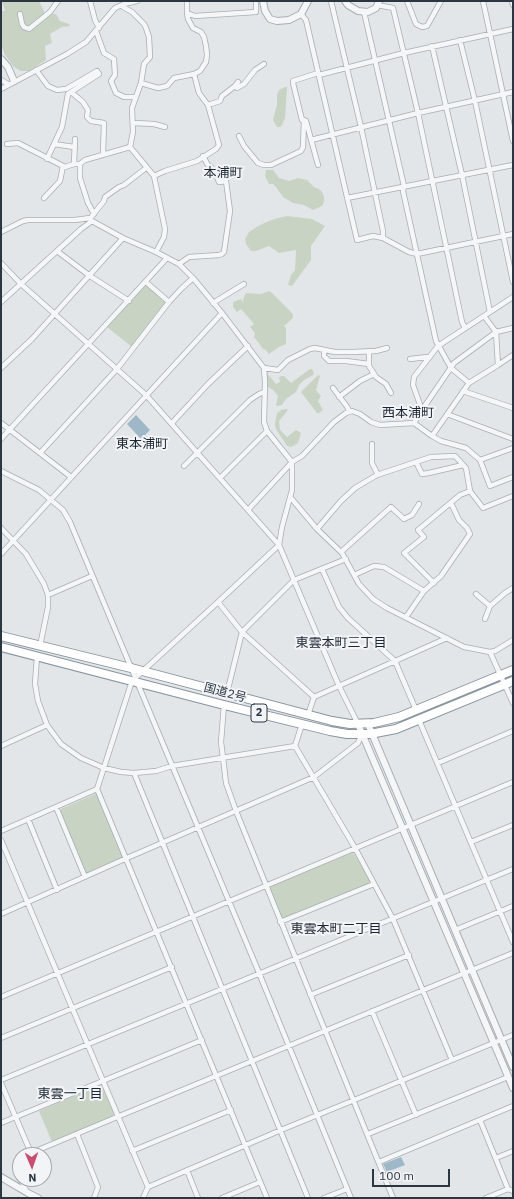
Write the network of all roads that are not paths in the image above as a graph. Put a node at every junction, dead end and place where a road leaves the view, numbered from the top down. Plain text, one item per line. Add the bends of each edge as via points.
1 (58, 1) edge
2 (90, 1) edge
3 (137, 1) edge
4 (187, 1) edge
5 (256, 1) edge
6 (263, 1) edge
7 (308, 1) edge
8 (331, 1) edge
9 (345, 1) edge
10 (407, 1) edge
11 (441, 1) edge
12 (483, 1) edge
13 (512, 1) edge
14 (123, 3) edge
15 (378, 3) edge
16 (513, 5) edge
17 (364, 12) junction
18 (20, 14) dead end
19 (188, 14) junction
20 (301, 14) junction
21 (97, 29) junction
22 (513, 29) edge
23 (490, 34) junction
24 (460, 40) junction
25 (432, 46) junction
26 (404, 52) junction
27 (1, 59) edge
28 (375, 60) junction
29 (264, 64) dead end
30 (347, 68) junction
31 (36, 70) junction
32 (194, 74) junction
33 (318, 74) junction
34 (1, 80) edge
35 (238, 82) dead end
36 (11, 83) junction
37 (141, 83) junction
38 (234, 86) junction
39 (1, 89) edge
40 (71, 92) junction
41 (513, 92) edge
42 (503, 94) junction
43 (136, 97) junction
44 (475, 101) junction
45 (208, 105) junction
46 (446, 107) junction
47 (418, 113) junction
48 (304, 120) junction
49 (388, 120) junction
50 (134, 123) junction
51 (165, 127) dead end
52 (361, 128) junction
53 (333, 135) junction
54 (239, 136) dead end
55 (75, 139) dead end
56 (311, 140) junction
57 (513, 141) edge
58 (7, 144) dead end
59 (54, 144) junction
60 (74, 147) junction
61 (130, 147) junction
62 (103, 154) junction
63 (204, 156) junction
64 (48, 159) junction
65 (74, 164) junction
66 (80, 164) junction
67 (318, 165) dead end
68 (513, 165) edge
69 (63, 166) junction
70 (146, 168) junction
71 (490, 170) junction
72 (462, 175) junction
73 (154, 176) junction
74 (432, 181) junction
75 (404, 186) junction
76 (375, 192) junction
77 (44, 198) dead end
78 (347, 198) junction
79 (92, 218) junction
80 (1, 232) edge
81 (513, 234) edge
82 (504, 236) junction
83 (123, 238) junction
84 (383, 238) junction
85 (476, 242) junction
86 (446, 248) junction
87 (57, 251) junction
88 (156, 252) junction
89 (417, 254) junction
90 (167, 258) junction
91 (1, 263) edge
92 (179, 264) junction
93 (90, 276) junction
94 (193, 278) junction
95 (146, 282) junction
96 (513, 282) edge
97 (21, 284) junction
98 (244, 284) dead end
99 (513, 297) edge
100 (129, 301) junction
101 (1, 302) edge
102 (169, 302) junction
103 (213, 303) junction
104 (490, 312) junction
105 (222, 313) junction
106 (54, 314) junction
107 (484, 316) junction
108 (465, 328) junction
109 (513, 328) edge
110 (496, 332) junction
111 (88, 344) junction
112 (248, 346) junction
113 (438, 346) junction
114 (387, 348) dead end
115 (324, 350) junction
116 (368, 352) junction
117 (513, 355) edge
118 (410, 359) dead end
119 (428, 359) junction
120 (369, 364) junction
121 (498, 365) junction
122 (1, 368) edge
123 (264, 368) junction
124 (451, 368) junction
125 (117, 369) junction
126 (374, 374) junction
127 (468, 382) junction
128 (333, 388) dead end
129 (462, 391) junction
130 (264, 392) junction
131 (390, 393) dead end
132 (146, 395) junction
133 (339, 397) junction
134 (513, 408) edge
135 (422, 410) junction
136 (349, 412) junction
137 (447, 414) junction
138 (1, 423) edge
139 (414, 423) junction
140 (172, 424) junction
141 (10, 430) junction
142 (267, 431) junction
143 (432, 436) junction
144 (513, 438) edge
145 (1, 440) edge
146 (372, 444) dead end
147 (513, 448) edge
148 (40, 454) junction
149 (198, 454) junction
150 (480, 460) junction
151 (292, 462) junction
152 (416, 462) junction
153 (463, 465) junction
154 (184, 466) dead end
155 (1, 471) edge
156 (378, 475) junction
157 (71, 477) junction
158 (513, 477) edge
159 (220, 478) junction
160 (470, 491) junction
161 (513, 496) edge
162 (291, 498) junction
163 (51, 499) junction
164 (450, 503) junction
165 (419, 504) dead end
166 (248, 510) junction
167 (1, 528) edge
168 (317, 529) junction
169 (14, 540) junction
170 (279, 545) junction
171 (341, 552) junction
172 (1, 554) edge
173 (346, 559) junction
174 (322, 569) junction
175 (354, 575) junction
176 (92, 576) junction
177 (294, 580) junction
178 (434, 583) junction
179 (513, 588) edge
180 (424, 591) junction
181 (476, 594) dead end
182 (48, 595) junction
183 (218, 602) junction
184 (490, 606) junction
185 (406, 617) junction
186 (485, 619) dead end
187 (242, 632) junction
188 (1, 636) edge
189 (447, 638) junction
190 (513, 640) edge
191 (40, 646) junction
192 (1, 647) edge
193 (490, 652) junction
194 (36, 656) junction
195 (395, 661) junction
196 (131, 668) junction
197 (513, 670) edge
198 (142, 672) junction
199 (500, 675) junction
200 (135, 680) junction
201 (509, 683) edge
202 (339, 686) junction
203 (227, 693) junction
204 (314, 697) junction
205 (513, 703) edge
206 (224, 705) junction
207 (416, 710) junction
208 (308, 715) junction
209 (420, 720) junction
210 (302, 724) junction
211 (358, 724) junction
212 (368, 724) junction
213 (47, 725) junction
214 (513, 731) edge
215 (372, 733) junction
216 (362, 734) junction
217 (1, 746) edge
218 (295, 746) junction
219 (222, 758) junction
220 (438, 763) junction
221 (172, 766) junction
222 (104, 768) junction
223 (134, 773) junction
224 (314, 778) junction
225 (513, 782) edge
226 (98, 789) junction
227 (456, 806) junction
228 (56, 807) junction
229 (236, 811) junction
230 (28, 819) junction
231 (411, 825) junction
232 (513, 825) edge
233 (198, 827) junction
234 (402, 829) junction
235 (1, 831) edge
236 (1, 840) edge
237 (471, 842) junction
238 (163, 843) junction
239 (355, 848) junction
240 (127, 858) junction
241 (513, 869) edge
242 (85, 877) junction
243 (487, 881) junction
244 (374, 884) junction
245 (266, 886) junction
246 (57, 890) junction
247 (442, 899) junction
248 (230, 902) junction
249 (433, 902) junction
250 (28, 903) junction
251 (513, 906) edge
252 (500, 912) junction
253 (1, 914) edge
254 (193, 917) junction
255 (393, 919) junction
256 (280, 922) junction
257 (455, 930) junction
258 (157, 932) junction
259 (513, 942) edge
260 (513, 953) edge
261 (408, 955) junction
262 (295, 960) junction
263 (172, 967) junction
264 (472, 969) junction
265 (464, 972) junction
266 (57, 974) junction
267 (260, 974) junction
268 (222, 989) junction
269 (423, 989) junction
270 (310, 995) junction
271 (1, 997) edge
272 (187, 1003) junction
273 (71, 1008) junction
274 (372, 1011) junction
275 (325, 1030) junction
276 (513, 1035) edge
277 (1, 1038) edge
278 (202, 1040) junction
279 (502, 1040) junction
280 (494, 1043) junction
281 (87, 1045) junction
282 (289, 1045) junction
283 (252, 1060) junction
284 (452, 1060) junction
285 (513, 1066) edge
286 (217, 1075) junction
287 (508, 1077) junction
288 (1, 1080) edge
289 (102, 1081) junction
290 (402, 1081) junction
291 (1, 1083) edge
292 (513, 1088) edge
293 (354, 1100) junction
294 (513, 1106) edge
295 (232, 1110) junction
296 (416, 1115) junction
297 (117, 1116) junction
298 (318, 1116) junction
299 (15, 1117) junction
300 (480, 1120) junction
301 (1, 1123) edge
302 (281, 1130) junction
303 (77, 1134) junction
304 (368, 1134) junction
305 (246, 1145) junction
306 (27, 1147) edge
307 (46, 1147) edge
308 (132, 1151) junction
309 (513, 1151) edge
310 (496, 1158) junction
311 (379, 1162) junction
312 (187, 1170) junction
313 (1, 1177) edge
314 (260, 1182) junction
315 (25, 1187) edge
316 (148, 1187) junction
317 (347, 1189) junction
318 (508, 1189) junction
319 (513, 1191) edge
320 (28, 1193) junction
321 (38, 1198) edge
322 (94, 1198) edge
323 (143, 1198) edge
324 (198, 1198) edge
325 (222, 1198) edge
326 (267, 1198) edge
327 (308, 1198) edge
328 (324, 1198) edge
329 (351, 1198) edge
330 (394, 1198) edge
331 (486, 1198) edge

1 - 18 street via 50,12 30,29 22,24
2 - 21 street
3 - 14 street
4 - 19 street
5 - 19 street via 256,12 195,16
6 - 20 street via 270,19 289,20
7 - 20 street
8 - 30 street
9 - 17 street via 358,11
10 - 11 street via 416,24 422,28 427,26
12 - 23 street
13 - 16 street
14 - 21 street via 115,8
14 - 37 street via 123,8 132,12 144,24 149,37 150,57 144,64
15 - 17 street via 376,8
15 - 26 street via 393,8
17 - 28 street
19 - 32 street via 193,28 204,37 207,55 200,71
20 - 33 street via 306,20
21 - 31 street via 86,42
21 - 43 street via 104,53 114,59 115,75 111,81 116,93 124,97
22 - 23 street
23 - 24 street
23 - 42 street
24 - 25 street
24 - 44 street
25 - 26 street
25 - 46 street
26 - 28 street
26 - 47 street
27 - 36 street via 10,71
28 - 30 street
28 - 49 street
29 - 38 street via 255,70 244,84 237,88
30 - 33 street
30 - 52 street
31 - 36 street
31 - 40 street via 48,86 57,90 66,89 97,71 99,74
32 - 37 street via 174,78 167,86 158,88
32 - 45 street via 199,93
33 - 48 street via 293,81
33 - 53 street
34 - 36 street
35 - 38 street
36 - 39 street
37 - 43 street
38 - 45 street via 220,100
40 - 59 street via 68,94 62,127
40 - 62 street via 83,102 88,110 87,117 91,121 104,123
41 - 42 street
42 - 44 street
42 - 57 street
43 - 50 street via 132,108
44 - 46 street
44 - 71 street
45 - 63 street via 219,145
46 - 47 street
46 - 72 street
47 - 49 street
47 - 74 street
48 - 54 street via 301,151 271,165 258,163
48 - 56 street
49 - 52 street
49 - 75 street
50 - 51 street
50 - 61 street
52 - 53 street
52 - 76 street
53 - 56 street
53 - 78 street
55 - 60 street
56 - 67 street
58 - 64 street via 18,143
59 - 60 street
59 - 64 street
60 - 65 street
61 - 62 street
61 - 70 street
62 - 66 street
63 - 73 street via 197,161
63 - 92 street via 219,182 226,181 230,211 224,252 219,255 189,257
64 - 69 street
65 - 66 street
65 - 69 street
66 - 79 street via 80,178
68 - 71 street
69 - 77 street via 60,181
70 - 73 street
70 - 79 street via 105,197
71 - 72 street
71 - 82 street
72 - 74 street
72 - 85 street
73 - 88 street via 165,229
74 - 75 street
74 - 86 street
75 - 76 street
75 - 89 street
76 - 78 street
76 - 84 street
78 - 84 street via 357,240 373,236
79 - 80 street via 28,220
79 - 83 street
79 - 87 street
81 - 82 street
82 - 85 street
82 - 96 street
83 - 88 street
83 - 93 street
84 - 89 street
85 - 86 street
85 - 104 street
86 - 89 street
86 - 108 street
87 - 93 street
87 - 97 street
88 - 90 street
89 - 113 street
90 - 92 street
90 - 95 street
91 - 97 street
92 - 94 street
93 - 100 street
93 - 106 street
94 - 102 street
94 - 103 street
95 - 100 street
95 - 102 street
97 - 101 street
97 - 106 street
98 - 103 street
99 - 104 street
100 - 111 street
102 - 125 street
103 - 105 street
104 - 107 street
105 - 112 street
105 - 132 street
106 - 111 street
106 - 122 street
107 - 108 street
107 - 110 street
108 - 113 street
109 - 110 street
110 - 121 street
110 - 124 street via 454,363
111 - 125 street
111 - 141 street
112 - 123 street
112 - 140 street via 208,384
113 - 119 street
113 - 124 street
114 - 116 street
115 - 116 street
115 - 120 street via 324,356 329,361
115 - 123 street via 310,349 288,360 278,370
116 - 120 street
117 - 121 street
118 - 119 street
119 - 135 street via 414,377 413,385
120 - 126 street
121 - 127 street
123 - 130 street
124 - 127 street
124 - 135 street
125 - 132 street
125 - 148 street
126 - 131 street via 386,384
126 - 133 street
127 - 129 street
128 - 133 street
129 - 134 street
129 - 137 street
130 - 142 street via 264,422
130 - 149 street via 250,400
132 - 140 street
132 - 157 street
133 - 136 street
135 - 139 street
136 - 139 street via 360,414 380,425
136 - 151 street via 334,422 302,456
137 - 143 street
137 - 144 street
138 - 141 street
139 - 143 street
140 - 149 street
141 - 145 street
141 - 148 street
142 - 151 street
142 - 159 street
143 - 150 street via 466,448
146 - 156 street via 372,463
147 - 150 street
148 - 157 street
149 - 154 street
149 - 159 street
150 - 158 street via 490,486
151 - 162 street
151 - 166 street
152 - 153 street via 431,457 455,456
152 - 153 street via 422,474
152 - 156 street
153 - 160 street via 466,468
155 - 163 street
156 - 168 street via 355,488
157 - 163 street
159 - 166 street
160 - 161 street via 482,508
160 - 164 street
162 - 168 street
162 - 170 street
163 - 169 street
163 - 176 street via 63,510 70,522
164 - 178 street via 470,534 442,576
164 - 178 street via 418,530 424,537 404,553
165 - 171 street via 412,515 404,519 391,507
166 - 170 street
167 - 169 street
168 - 171 street
169 - 172 street
169 - 182 street via 35,567
170 - 177 street
170 - 183 street
171 - 173 street
173 - 174 street
173 - 175 street
174 - 177 street
174 - 195 street via 339,607
175 - 180 street via 374,566 384,567
175 - 185 street via 373,599
176 - 182 street
176 - 196 street
177 - 187 street
177 - 202 street
178 - 180 street
179 - 184 street
180 - 185 street
181 - 184 street
182 - 191 street via 48,614
183 - 187 street
183 - 198 street
184 - 186 street
185 - 189 street
187 - 203 street
187 - 204 street
188 - 191 highway, 国道2号 / 2
189 - 193 street via 464,647
189 - 195 street
190 - 193 street
191 - 196 highway, 国道2号 / 2
192 - 194 highway, 国道2号 / 2
193 - 199 street
194 - 200 highway, 国道2号 / 2
194 - 213 street via 35,684
195 - 202 street
195 - 207 street
196 - 198 highway, 国道2号 / 2
196 - 200 street
197 - 199 highway, 国道2号 / 2
198 - 200 street
198 - 203 highway, 国道2号 / 2
199 - 201 street
199 - 207 highway, 国道2号 / 2
200 - 206 highway, 国道2号 / 2
200 - 221 street
200 - 222 street
201 - 205 street
201 - 209 highway, 国道2号 / 2
202 - 204 street
202 - 211 street
203 - 208 highway, 国道2号 / 2
204 - 208 street
206 - 210 highway, 国道2号 / 2
206 - 219 street
207 - 212 highway, 国道2号 / 2 via 393,719
208 - 211 highway, 国道2号 / 2 via 332,722
209 - 215 highway, 国道2号 / 2 via 396,729
209 - 220 street
210 - 216 highway, 国道2号 / 2 via 336,732
210 - 218 street
211 - 212 highway, 国道2号 / 2
211 - 216 street
212 - 215 street
213 - 217 street
213 - 222 street via 61,744 81,758
214 - 220 street
215 - 216 highway, 国道2号 / 2
215 - 231 street
216 - 224 street via 358,743
216 - 234 street
218 - 219 street
218 - 224 street
219 - 221 street
219 - 229 street via 226,783
220 - 227 street
221 - 223 street via 156,771
221 - 233 street
222 - 223 street
222 - 226 street
223 - 238 street
224 - 229 street
224 - 239 street
225 - 227 street
226 - 228 street
226 - 240 street
227 - 231 street
227 - 237 street
228 - 230 street
228 - 242 street
229 - 233 street
229 - 245 street
230 - 235 street
230 - 246 street
231 - 234 street
231 - 247 street
232 - 237 street
233 - 238 street
233 - 248 street
234 - 239 street
234 - 249 street
236 - 250 street
237 - 243 street
238 - 240 street
238 - 254 street
239 - 244 street
239 - 245 street
240 - 242 street
240 - 258 street
241 - 243 street
242 - 246 street
243 - 247 street
243 - 252 street
244 - 255 street
244 - 256 street
245 - 248 street
245 - 256 street
246 - 250 street
247 - 249 street
247 - 257 street
248 - 254 street
248 - 267 street
249 - 255 street
249 - 265 street
250 - 253 street
250 - 266 street
251 - 252 street
252 - 257 street
252 - 259 street
254 - 258 street
254 - 268 street
255 - 261 street
255 - 262 street
256 - 262 street
257 - 264 street
258 - 263 street
258 - 266 street
260 - 264 street
261 - 269 street
261 - 270 street
262 - 267 street
262 - 270 street
263 - 272 street
263 - 273 street
264 - 265 street
264 - 279 street
265 - 269 street
265 - 280 street
266 - 271 street
266 - 273 street
267 - 268 street
267 - 282 street
268 - 272 street
268 - 283 street
269 - 274 street
269 - 284 street
270 - 275 street
272 - 278 street
272 - 281 street
273 - 277 street
273 - 281 street
274 - 275 street
274 - 290 street
275 - 282 street
275 - 293 street
276 - 279 street
278 - 286 street
278 - 289 street
279 - 280 street
279 - 285 street
280 - 284 street
280 - 287 street
281 - 288 street
281 - 289 street
282 - 283 street
282 - 298 street
283 - 286 street
283 - 302 street
284 - 290 street
286 - 295 street
286 - 297 street
287 - 292 street
287 - 296 street
289 - 297 street
289 - 299 street
290 - 293 street
290 - 296 street
291 - 299 street
293 - 298 street
293 - 304 street
294 - 300 street
295 - 305 street
295 - 308 street
296 - 304 street
297 - 303 street
297 - 308 street
298 - 302 street
298 - 317 street
299 - 301 street
299 - 306 street
300 - 310 street
300 - 311 street
302 - 305 street
302 - 327 street
303 - 307 street
303 - 322 street via 98,1187
304 - 311 street
305 - 312 street
305 - 314 street
308 - 316 street
309 - 310 street
310 - 318 street
311 - 330 street
312 - 316 street
312 - 324 street
313 - 320 street
314 - 325 street
314 - 326 street
315 - 320 street
316 - 323 street
317 - 328 street
317 - 329 street
318 - 319 street
318 - 331 street
320 - 321 street

